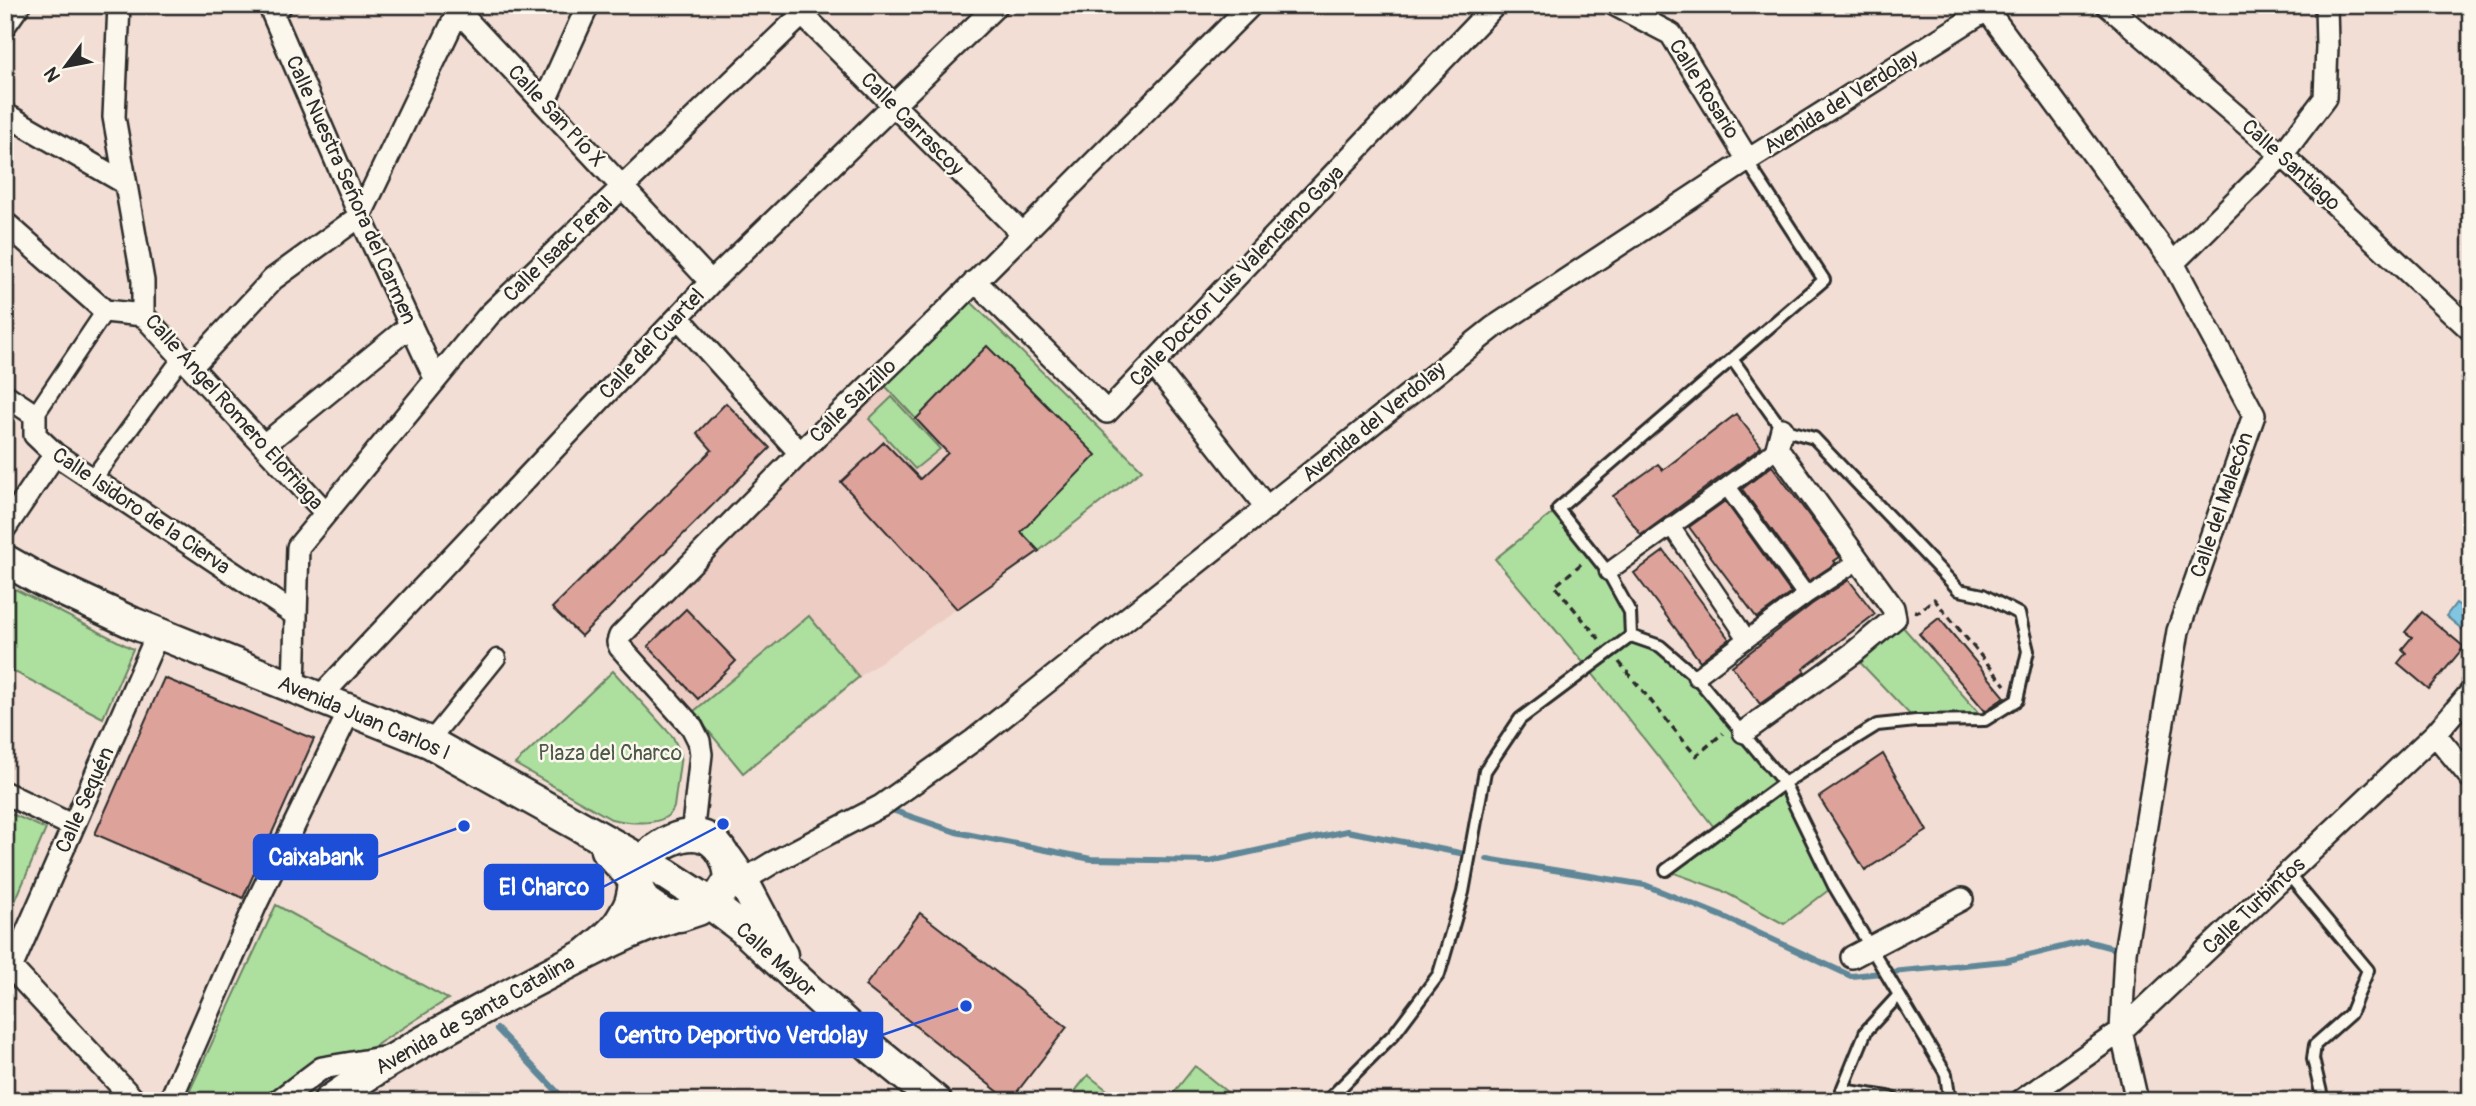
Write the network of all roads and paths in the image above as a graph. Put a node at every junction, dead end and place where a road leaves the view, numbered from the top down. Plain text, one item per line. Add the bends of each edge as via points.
1 (19, 5) edge
2 (119, 5) edge
3 (281, 5) edge
4 (587, 5) edge
5 (997, 5) edge
6 (1251, 5) edge
7 (1495, 5) edge
8 (1615, 5) edge
9 (2107, 5) edge
10 (2326, 5) edge
11 (460, 8) edge
12 (807, 10) edge
13 (1978, 11) edge
14 (5, 25) edge
15 (544, 103) junction
16 (893, 105) junction
17 (5, 114) edge
18 (2282, 155) junction
19 (1748, 160) junction
20 (125, 183) junction
21 (622, 186) junction
22 (360, 216) junction
23 (5, 230) edge
24 (1022, 233) junction
25 (2173, 263) junction
26 (975, 281) junction
27 (711, 282) junction
28 (105, 311) junction
29 (143, 315) junction
30 (678, 317) junction
31 (411, 325) junction
32 (2471, 330) edge
33 (1732, 359) junction
34 (188, 361) junction
35 (1153, 363) junction
36 (435, 378) junction
37 (5, 395) edge
38 (35, 415) junction
39 (1779, 439) junction
40 (264, 445) junction
41 (800, 453) junction
42 (55, 454) junction
43 (92, 480) junction
44 (1728, 488) junction
45 (1267, 508) junction
46 (326, 513) junction
47 (1671, 526) junction
48 (5, 528) edge
49 (1592, 554) junction
50 (5, 560) edge
51 (1858, 561) junction
52 (1608, 572) junction
53 (1806, 595) junction
54 (1934, 599) dead end
55 (296, 615) junction
56 (158, 633) junction
57 (1631, 636) junction
58 (1747, 639) junction
59 (1610, 652) junction
60 (497, 658) dead end
61 (1696, 677) junction
62 (307, 692) junction
63 (2471, 692) edge
64 (2017, 700) junction
65 (350, 710) junction
66 (1740, 727) junction
67 (2435, 734) junction
68 (429, 742) junction
69 (2471, 778) edge
70 (1784, 783) junction
71 (5, 793) edge
72 (73, 827) junction
73 (692, 836) junction
74 (638, 870) junction
75 (1666, 870) dead end
76 (2288, 874) junction
77 (724, 878) junction
78 (1962, 899) dead end
79 (673, 917) junction
80 (586, 954) junction
81 (1877, 955) junction
82 (1852, 957) dead end
83 (8, 965) edge
84 (792, 974) junction
85 (1898, 996) junction
86 (2121, 1031) junction
87 (397, 1056) junction
88 (135, 1101) edge
89 (170, 1101) edge
90 (278, 1101) edge
91 (329, 1101) edge
92 (936, 1101) edge
93 (1327, 1101) edge
94 (1896, 1101) edge
95 (1947, 1101) edge
96 (2021, 1101) edge
97 (2137, 1101) edge
98 (2323, 1101) edge

1 - 14 street
2 - 20 street, Calle Ángel Romero Elorriaga via 114,117
3 - 22 street, Calle Nuestra Señora del Carmen via 272,12
4 - 15 street
5 - 16 street, Calle del Cuartel
6 - 24 street, Calle Salzillo
7 - 35 street, Calle Doctor Luis Valenciano Gaya
8 - 19 street, Calle Rosario via 1671,34
9 - 18 street, Calle Santiago
10 - 18 street via 2325,97
11 - 15 street, Calle San Pío X
11 - 22 street
12 - 16 street, Calle Carrascoy
12 - 21 street, Calle Isaac Peral
13 - 19 street, Avenida del Verdolay
13 - 25 street, Calle del Malecón
15 - 21 street, Calle San Pío X
16 - 24 street, Calle Carrascoy
16 - 27 street, Calle del Cuartel
17 - 20 street
18 - 25 street
18 - 32 street, Calle Santiago
19 - 33 lane via 1824,280
19 - 45 street, Avenida del Verdolay via 1494,327
20 - 29 street, Calle Ángel Romero Elorriaga via 143,281
21 - 27 street, Calle San Pío X
21 - 36 street, Calle Isaac Peral via 489,315
22 - 31 street, Calle Nuestra Señora del Carmen
22 - 34 street via 273,279
23 - 28 street via 9,226
24 - 26 street, Calle Salzillo
25 - 86 street, Calle del Malecón via 2254,415 2178,631 2126,951
26 - 35 street, Calle Doctor Luis Valenciano Gaya via 1107,412
26 - 41 street, Calle Salzillo
27 - 30 street, Calle del Cuartel
28 - 29 street
28 - 38 street
29 - 34 street, Calle Ángel Romero Elorriaga
30 - 41 street
30 - 62 street, Calle del Cuartel
31 - 36 street, Calle Nuestra Señora del Carmen
31 - 40 street
33 - 39 lane
33 - 49 lane via 1558,509
34 - 40 street, Calle Ángel Romero Elorriaga
34 - 43 street
35 - 45 street
36 - 46 street, Calle Isaac Peral
37 - 38 street
38 - 42 street, Calle Isidoro de la Cierva via 35,435
39 - 44 street
39 - 51 street
39 - 64 lane via 1814,438 1959,590 1983,595 2020,614 2028,651
40 - 46 street, Calle Ángel Romero Elorriaga
41 - 73 street, Calle Salzillo via 618,642 699,741
42 - 43 street, Calle Isidoro de la Cierva
42 - 48 street
43 - 55 street, Calle Isidoro de la Cierva
44 - 47 street
44 - 53 street
45 - 77 street, Avenida del Verdolay via 974,740 881,806 772,863
46 - 55 street, Calle Ángel Romero Elorriaga via 298,547
47 - 52 street
47 - 58 street
49 - 52 lane
49 - 59 path via 1555,586
50 - 56 main road, Avenida Juan Carlos I
51 - 53 street
51 - 66 street via 1893,608 1895,618 1852,654
52 - 57 lane via 1630,612
53 - 58 street
54 - 64 path
55 - 62 street, Calle Ángel Romero Elorriaga
56 - 62 main road, Avenida Juan Carlos I
56 - 72 street, Calle Sequén
57 - 59 lane
57 - 61 lane via 1660,646
58 - 61 street
59 - 66 path via 1696,756
59 - 93 lane via 1520,719 1485,771 1463,892 1439,974 1394,1034
60 - 68 street
61 - 66 lane
62 - 65 main road, Avenida Juan Carlos I
63 - 67 street, Calle Turbintos
64 - 70 lane via 1985,720 1877,725
65 - 68 main road, Avenida Juan Carlos I
65 - 89 street via 256,904
66 - 70 lane
67 - 69 street
67 - 76 street, Calle Turbintos
68 - 74 main road, Avenida Juan Carlos I via 567,818
70 - 75 lane
70 - 81 lane via 1834,886
71 - 72 street
72 - 83 street, Calle Sequén
73 - 74 main road via 671,841
73 - 77 main road via 704,836
74 - 77 main road
74 - 79 main road via 644,901
74 - 80 main road, Avenida de Santa Catalina via 619,924
76 - 86 street, Calle Turbintos
76 - 98 lane via 2368,970 2350,1014 2315,1045
77 - 79 main road via 689,914
77 - 84 main road
77 - 84 main road, Calle Mayor via 742,928
78 - 81 street
79 - 80 main road, Avenida de Santa Catalina
80 - 87 main road, Avenida de Santa Catalina
81 - 82 street
81 - 85 lane
83 - 88 street
84 - 92 main road, Calle Mayor
85 - 94 lane via 1866,1031 1842,1090
85 - 95 lane via 1946,1074
86 - 96 street, Calle Turbintos
86 - 97 street, Calle del Malecón
87 - 90 street via 322,1068
87 - 91 main road, Avenida de Santa Catalina

